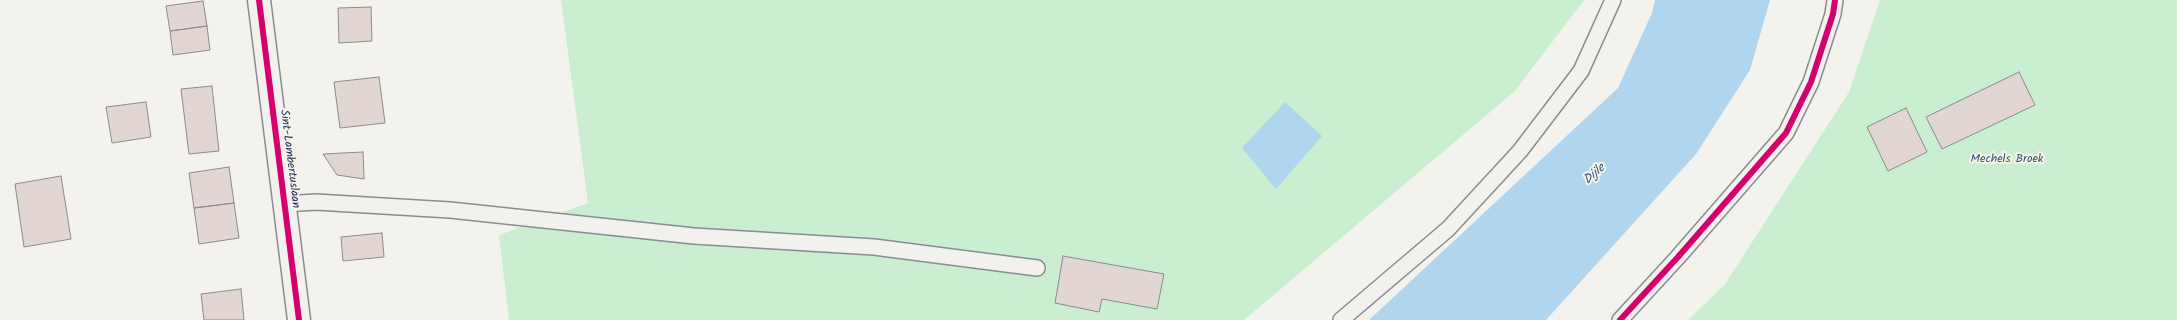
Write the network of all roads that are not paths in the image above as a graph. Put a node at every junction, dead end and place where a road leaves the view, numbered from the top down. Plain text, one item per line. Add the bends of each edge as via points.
1 (259, 0) edge
2 (1613, 0) edge
3 (1835, 0) edge
4 (284, 204) junction
5 (1037, 268) dead end
6 (299, 320) edge
7 (1341, 320) edge
8 (1620, 320) edge

1 - 4 street, Sint-Lambertuslaan
2 - 7 lane via 1581,71 1520,151 1448,229
3 - 8 lane via 1833,14 1811,82 1786,133
4 - 5 lane via 316,202 450,210 694,236 874,247
4 - 6 street, Sint-Lambertuslaan

